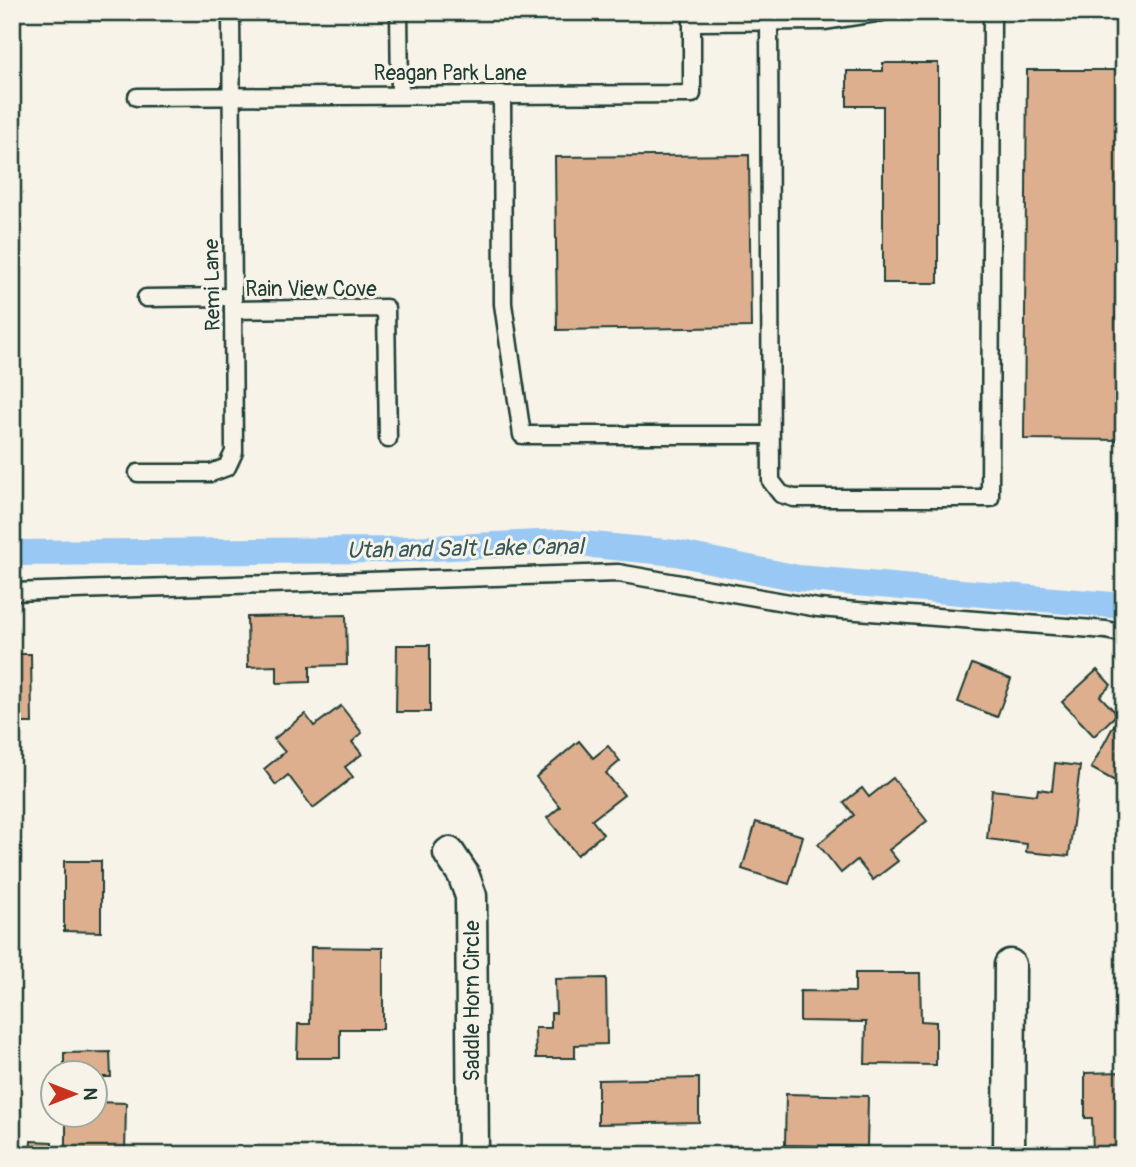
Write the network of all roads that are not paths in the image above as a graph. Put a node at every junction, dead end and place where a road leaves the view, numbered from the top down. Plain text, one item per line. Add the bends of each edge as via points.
1 (231, 12) edge
2 (399, 12) edge
3 (882, 12) edge
4 (992, 12) edge
5 (692, 15) edge
6 (769, 22) junction
7 (400, 94) junction
8 (502, 94) junction
9 (231, 96) junction
10 (137, 97) dead end
11 (146, 298) dead end
12 (233, 303) junction
13 (769, 435) junction
14 (388, 439) dead end
15 (138, 473) dead end
16 (12, 592) edge
17 (1124, 634) edge
18 (449, 853) dead end
19 (1010, 965) dead end
20 (473, 1155) edge
21 (1009, 1155) edge

1 - 9 lane, Remi Lane
2 - 7 lane
3 - 6 lane via 824,21
4 - 13 lane via 990,498 787,497 771,481
5 - 6 lane
5 - 8 lane, Reagan Park Lane via 692,94
6 - 13 lane
7 - 8 lane, Reagan Park Lane
7 - 9 lane, Reagan Park Lane
8 - 13 lane via 503,304 522,435
9 - 10 lane, Reagan Park Lane
9 - 12 lane, Remi Lane
11 - 12 lane
12 - 14 lane, Rain View Cove via 386,308
12 - 15 lane, Remi Lane via 234,452 227,467 211,473
16 - 17 lane via 618,573 818,608
18 - 20 street, Saddle Horn Circle via 471,896
19 - 21 street

